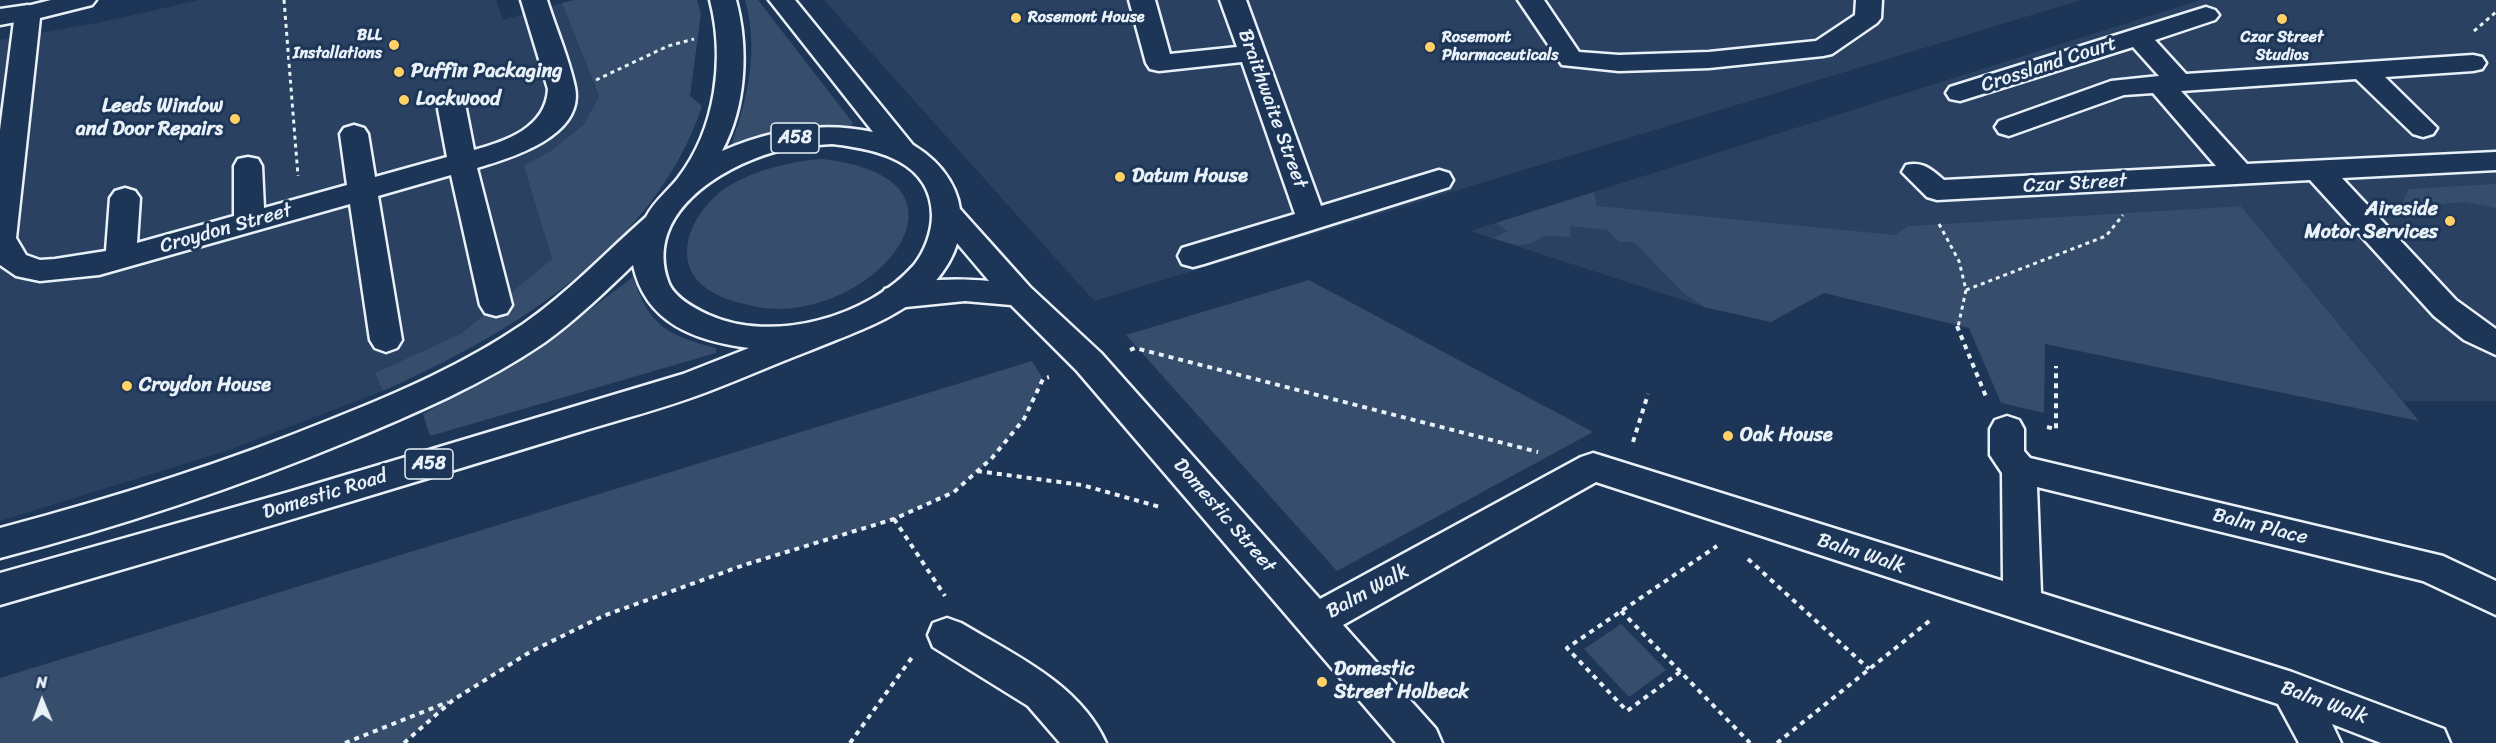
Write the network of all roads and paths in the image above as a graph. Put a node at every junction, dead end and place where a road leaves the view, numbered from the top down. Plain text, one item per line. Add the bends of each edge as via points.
1 (83, 0) edge
2 (284, 0) edge
3 (534, 0) edge
4 (723, 0) edge
5 (782, 0) edge
6 (1142, 0) edge
7 (1233, 0) edge
8 (1531, 0) edge
9 (1869, 0) edge
10 (28, 13) junction
11 (2206, 15) dead end
12 (0, 16) edge
13 (730, 30) junction
14 (2138, 36) junction
15 (1252, 53) junction
16 (2473, 63) dead end
17 (2362, 70) junction
18 (2169, 84) junction
19 (1960, 93) dead end
20 (563, 101) junction
21 (452, 109) dead end
22 (8, 113) edge
23 (2009, 127) dead end
24 (2423, 128) dead end
25 (354, 134) dead end
26 (296, 148) dead end
27 (903, 151) junction
28 (2496, 161) edge
29 (462, 163) junction
30 (248, 165) dead end
31 (2319, 172) junction
32 (2241, 176) junction
33 (692, 179) junction
34 (1439, 180) dead end
35 (1927, 181) joint
36 (2115, 182) junction
37 (361, 191) junction
38 (124, 198) dead end
39 (949, 216) junction
40 (1311, 218) junction
41 (249, 222) junction
42 (656, 224) junction
43 (1193, 255) dead end
44 (121, 258) junction
45 (10, 269) edge
46 (1966, 290) junction
47 (1019, 295) junction
48 (896, 297) junction
49 (496, 304) dead end
50 (851, 321) junction
51 (386, 340) dead end
52 (2496, 343) edge
53 (1089, 362) junction
54 (2056, 366) dead end
55 (1648, 394) dead end
56 (2008, 424) junction
57 (2019, 469) junction
58 (977, 471) junction
59 (1607, 472) junction
60 (1170, 510) dead end
61 (894, 519) junction
62 (1727, 540) dead end
63 (0, 543) edge
64 (1744, 555) dead end
65 (0, 589) edge
66 (1968, 589) junction
67 (2496, 599) edge
68 (2022, 606) junction
69 (1621, 611) junction
70 (1316, 621) junction
71 (947, 635) junction
72 (1869, 669) junction
73 (1680, 672) junction
74 (2292, 690) junction
75 (453, 700) junction
76 (1076, 738) edge
77 (345, 743) edge
78 (404, 743) edge
79 (850, 743) edge
80 (1422, 743) edge
81 (1750, 743) edge
82 (1777, 743) edge
83 (2320, 743) edge
84 (2430, 743) edge

1 - 10 main road
2 - 26 path
3 - 20 main road
4 - 13 main road
5 - 27 main road, A58
6 - 15 main road via 1159,63
7 - 15 main road, Braithwaite Street
8 - 9 main road via 1571,59 1619,63 1709,60 1823,48 1868,18
10 - 12 main road
10 - 22 main road, Croydon Street
11 - 14 main road, Crossland Court
13 - 20 path via 668,45 608,72
13 - 33 main road via 720,125
14 - 18 main road, Crossland Court
14 - 19 main road, Crossland Court
15 - 40 main road, Braithwaite Street
16 - 17 main road
17 - 18 main road
17 - 24 main road
18 - 23 main road via 2121,87
18 - 32 main road
20 - 29 main road, Croydon Street via 555,118 537,134 511,149
21 - 29 main road
22 - 45 main road, Croydon Street via 1,238
25 - 37 main road
27 - 33 main road, A58 via 842,136 791,139 751,149
27 - 39 main road, A58 via 928,168 944,190
28 - 31 main road, Czar Street
29 - 37 main road, Croydon Street
29 - 49 main road
30 - 41 main road
31 - 32 main road, Czar Street
31 - 52 main road via 2445,308
32 - 36 main road, Czar Street
33 - 42 main road, A58
34 - 40 main road
35 - 36 main road, Czar Street
35 - 46 path via 1939,224 1959,261
36 - 46 path via 2125,213 2106,236
37 - 41 main road, Croydon Street
37 - 51 main road
38 - 44 main road
39 - 47 main road, Domestic Street
39 - 48 main road, A58 via 943,244 925,272
40 - 43 main road
41 - 44 main road, Croydon Street
42 - 50 main road, A58 via 647,258 654,287 676,312 711,330 755,338 803,335
42 - 63 main road via 556,317 493,359 413,400 276,457 52,530
44 - 45 main road, Croydon Street via 48,271
46 - 56 path via 1958,326 1993,414
47 - 48 main road via 965,291
47 - 53 main road, Domestic Street
48 - 50 main road, A58
50 - 65 main road, Domestic Road / A58 via 693,384 289,507
53 - 58 path via 1043,379 1024,419
53 - 59 path via 1135,348
53 - 70 main road, Domestic Street
54 - 56 path via 2056,429
55 - 59 path
56 - 57 main road via 2007,455
57 - 67 main road, Balm Place via 2430,567
57 - 68 main road
58 - 60 path via 1082,485
58 - 61 path via 954,492
59 - 66 main road, Balm Walk
59 - 70 main road, Balm Walk
61 - 71 path via 945,595
61 - 75 path via 744,565 603,616 530,652
62 - 69 path
64 - 72 path
66 - 68 main road, Balm Walk
66 - 72 path
68 - 74 main road, Balm Walk
69 - 73 path
69 - 73 path via 1567,648 1627,711
70 - 80 main road, Domestic Street
71 - 76 main road via 1042,693
71 - 79 path via 912,657
72 - 82 path
73 - 81 path
74 - 83 main road
74 - 84 main road, Balm Walk
75 - 77 path
75 - 78 path

